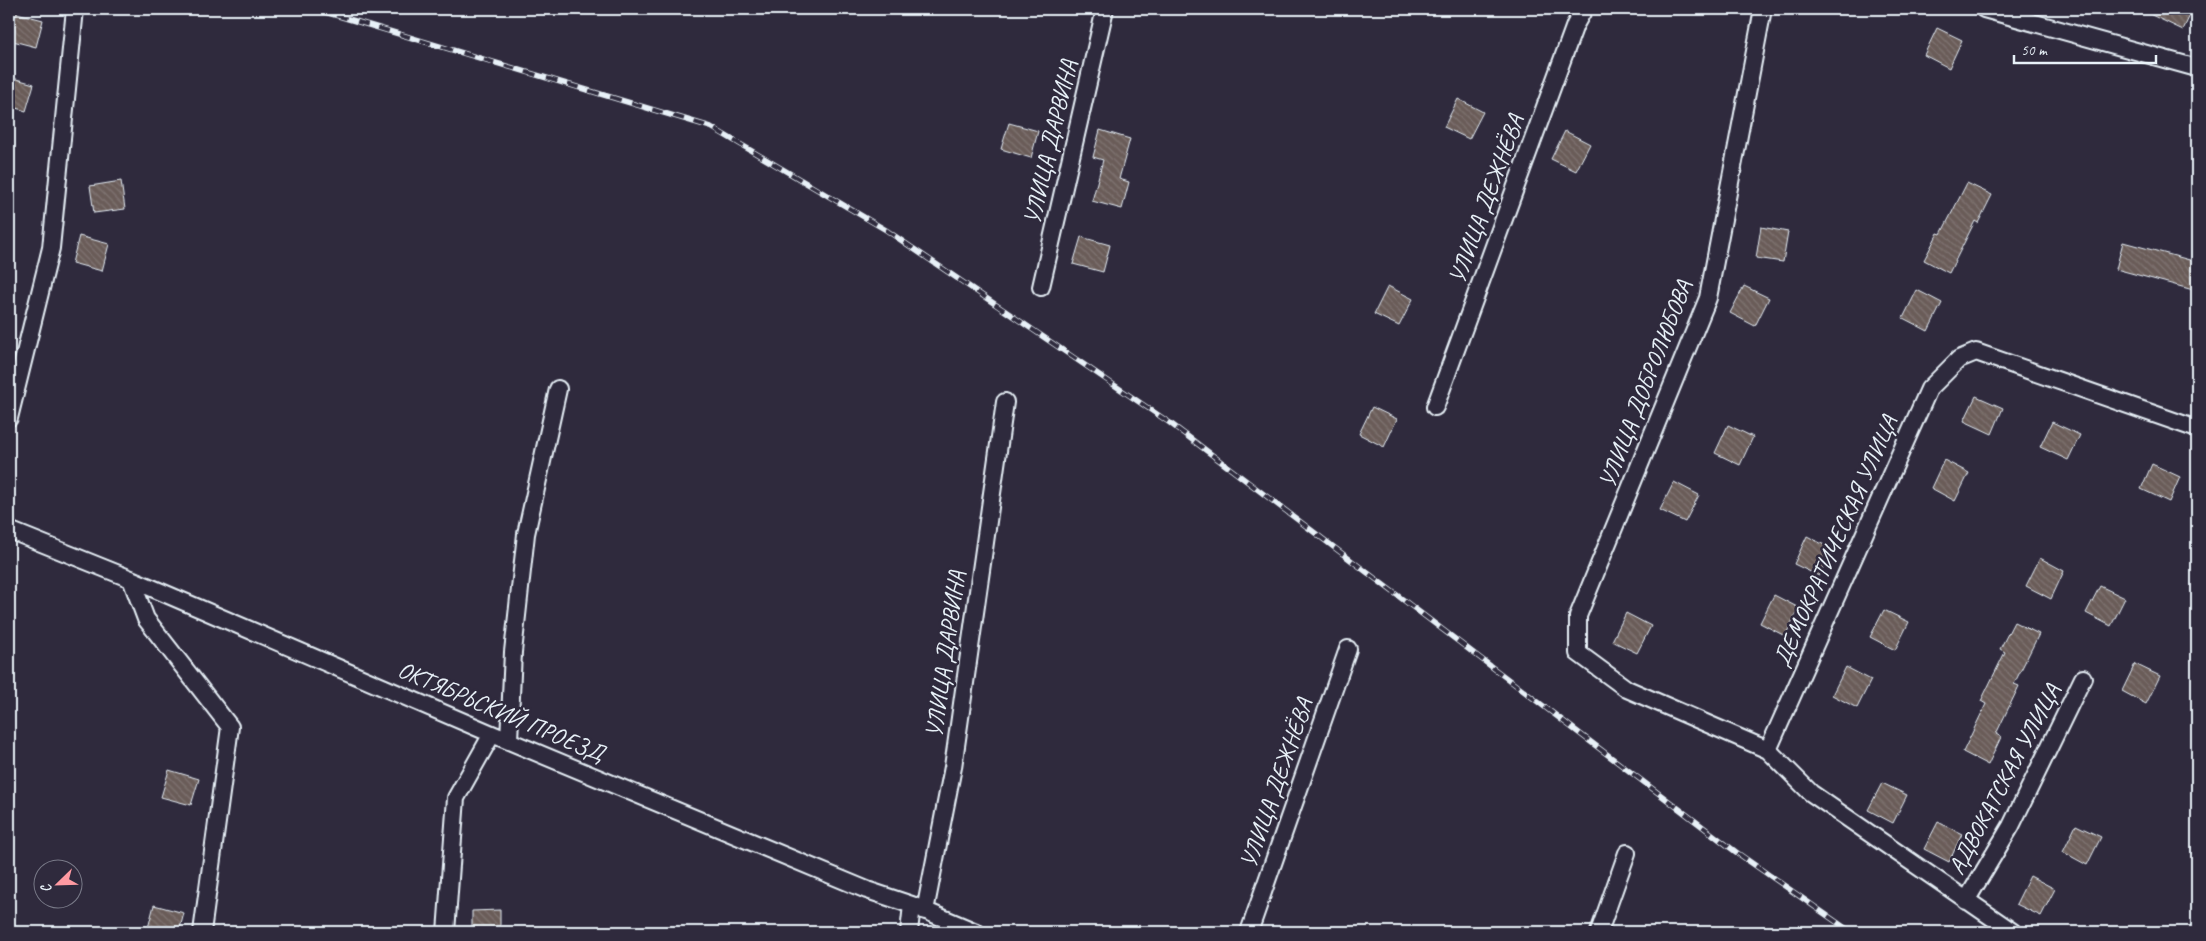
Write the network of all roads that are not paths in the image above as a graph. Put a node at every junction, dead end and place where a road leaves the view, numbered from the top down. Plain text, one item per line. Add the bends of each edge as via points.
1 (75, 9) edge
2 (1105, 9) edge
3 (1584, 9) edge
4 (1763, 9) edge
5 (1984, 9) edge
6 (2197, 68) edge
7 (1041, 286) dead end
8 (558, 389) dead end
9 (1005, 402) dead end
10 (1435, 407) dead end
11 (9, 418) edge
12 (2197, 430) edge
13 (9, 530) edge
14 (131, 579) junction
15 (1348, 649) dead end
16 (2083, 678) dead end
17 (492, 734) junction
18 (509, 740) junction
19 (1768, 750) junction
20 (1627, 853) dead end
21 (1966, 901) junction
22 (918, 908) junction
23 (202, 932) edge
24 (446, 932) edge
25 (909, 932) edge
26 (976, 932) edge
27 (1250, 932) edge
28 (1599, 932) edge
29 (2013, 932) edge

1 - 11 street via 51,248
2 - 7 street, УЛИЦА ДАРВИНА
3 - 10 street, УЛИЦА ДЕЖНЁВА via 1575,25
4 - 19 street, УЛИЦА ДОБРОЛЮБОВА via 1708,298 1578,616 1578,653 1627,688
5 - 6 street
8 - 18 street via 526,534 513,652
9 - 22 street, УЛИЦА ДАРВИНА via 953,767
12 - 19 street, ДЕМОКРАТИЧЕСКАЯ УЛИЦА via 1976,352 1959,359 1929,389
13 - 14 street, ОКТЯБРЬСКИЙ ПРОЕЗД
14 - 17 street, ОКТЯБРЬСКИЙ ПРОЕЗД
14 - 23 street via 146,619 230,727
15 - 27 street, УЛИЦА ДЕЖНЁВА
16 - 21 street, АДВОКАТСКАЯ УЛИЦА via 2011,826
17 - 18 street, ОКТЯБРЬСКИЙ ПРОЕЗД
17 - 24 street via 456,798
18 - 22 street, ОКТЯБРЬСКИЙ ПРОЕЗД via 867,890
19 - 21 street via 1811,793
20 - 28 street
21 - 29 street
22 - 25 street, УЛИЦА ДАРВИНА
22 - 26 street, ОКТЯБРЬСКИЙ ПРОЕЗД

